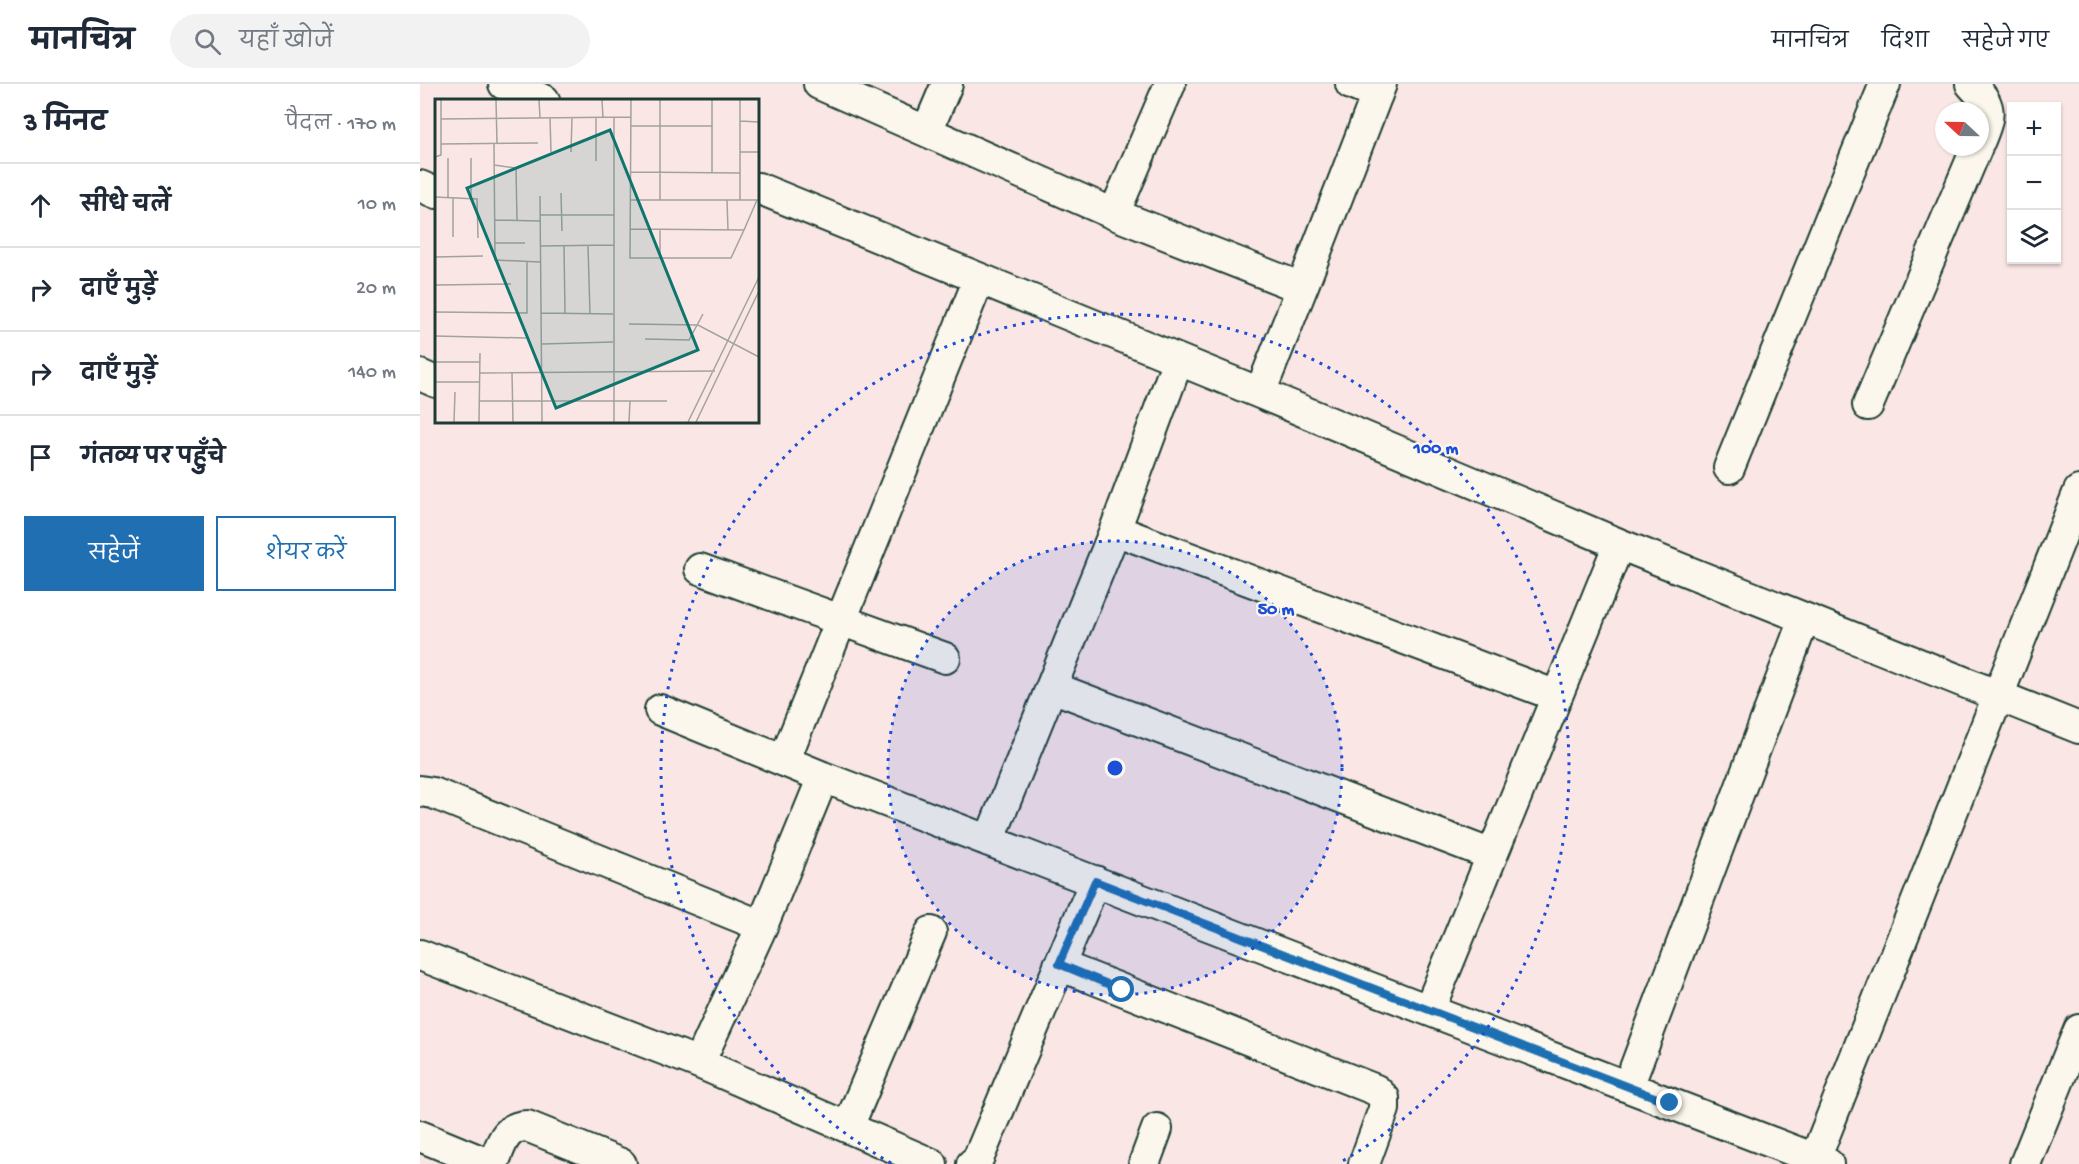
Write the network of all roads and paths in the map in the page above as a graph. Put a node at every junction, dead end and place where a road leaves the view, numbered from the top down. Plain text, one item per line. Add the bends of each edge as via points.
1 (504, 84) edge
2 (819, 84) edge
3 (947, 84) edge
4 (1170, 84) edge
5 (1885, 84) edge
6 (1971, 84) edge
7 (1370, 88) edge
8 (542, 99) edge
9 (1986, 102) edge
10 (927, 131) junction
11 (1973, 156) edge
12 (420, 186) edge
13 (759, 188) edge
14 (435, 193) edge
15 (1114, 214) junction
16 (979, 279) junction
17 (1302, 288) junction
18 (1178, 360) junction
19 (420, 375) edge
20 (435, 382) edge
21 (1260, 393) junction
22 (1868, 405) dead end
23 (1729, 468) dead end
24 (2079, 491) edge
25 (1115, 530) junction
26 (1619, 544) junction
27 (700, 569) dead end
28 (1804, 619) junction
29 (841, 620) junction
30 (945, 658) dead end
31 (1052, 687) junction
32 (1557, 696) junction
33 (1998, 697) junction
34 (660, 710) dead end
35 (2079, 729) edge
36 (784, 761) junction
37 (823, 777) junction
38 (420, 791) edge
39 (989, 841) junction
40 (1492, 855) junction
41 (1095, 881) junction
42 (762, 926) junction
43 (931, 932) dead end
44 (420, 955) edge
45 (1059, 964) junction
46 (1429, 1010) junction
47 (2079, 1029) edge
48 (699, 1063) junction
49 (1628, 1087) junction
50 (848, 1127) junction
51 (1157, 1129) dead end
52 (420, 1136) edge
53 (1819, 1162) edge
54 (488, 1164) edge
55 (493, 1164) edge
56 (621, 1164) edge
57 (932, 1164) edge
58 (972, 1164) edge
59 (1144, 1164) edge
60 (1364, 1164) edge
61 (2025, 1164) edge

1 - 8 street
2 - 10 street
3 - 10 street
4 - 15 street
5 - 23 street
6 - 9 street
7 - 17 street
10 - 15 street
11 - 22 street
12 - 14 street
13 - 16 street
15 - 17 street
16 - 18 street
16 - 29 street
17 - 21 street
18 - 21 street
18 - 25 street
19 - 20 street
21 - 26 street
24 - 33 street
25 - 31 street
25 - 32 street
26 - 28 street
26 - 32 street
27 - 29 street
28 - 33 street
28 - 49 street
29 - 30 street
29 - 36 street
31 - 39 street
31 - 40 street
32 - 40 street
33 - 35 street
33 - 53 street
34 - 36 street
36 - 37 street
37 - 39 street
37 - 42 street
38 - 42 street via 434,793
39 - 41 street
40 - 46 street
41 - 45 street
41 - 46 street
42 - 48 street
43 - 50 street
44 - 48 street
45 - 58 street via 978,1159
45 - 60 street via 1376,1090 1384,1098 1384,1109
46 - 49 street
47 - 61 street
48 - 50 street
49 - 53 street
50 - 57 street
51 - 59 street
52 - 54 street
55 - 56 street via 507,1133 519,1126

